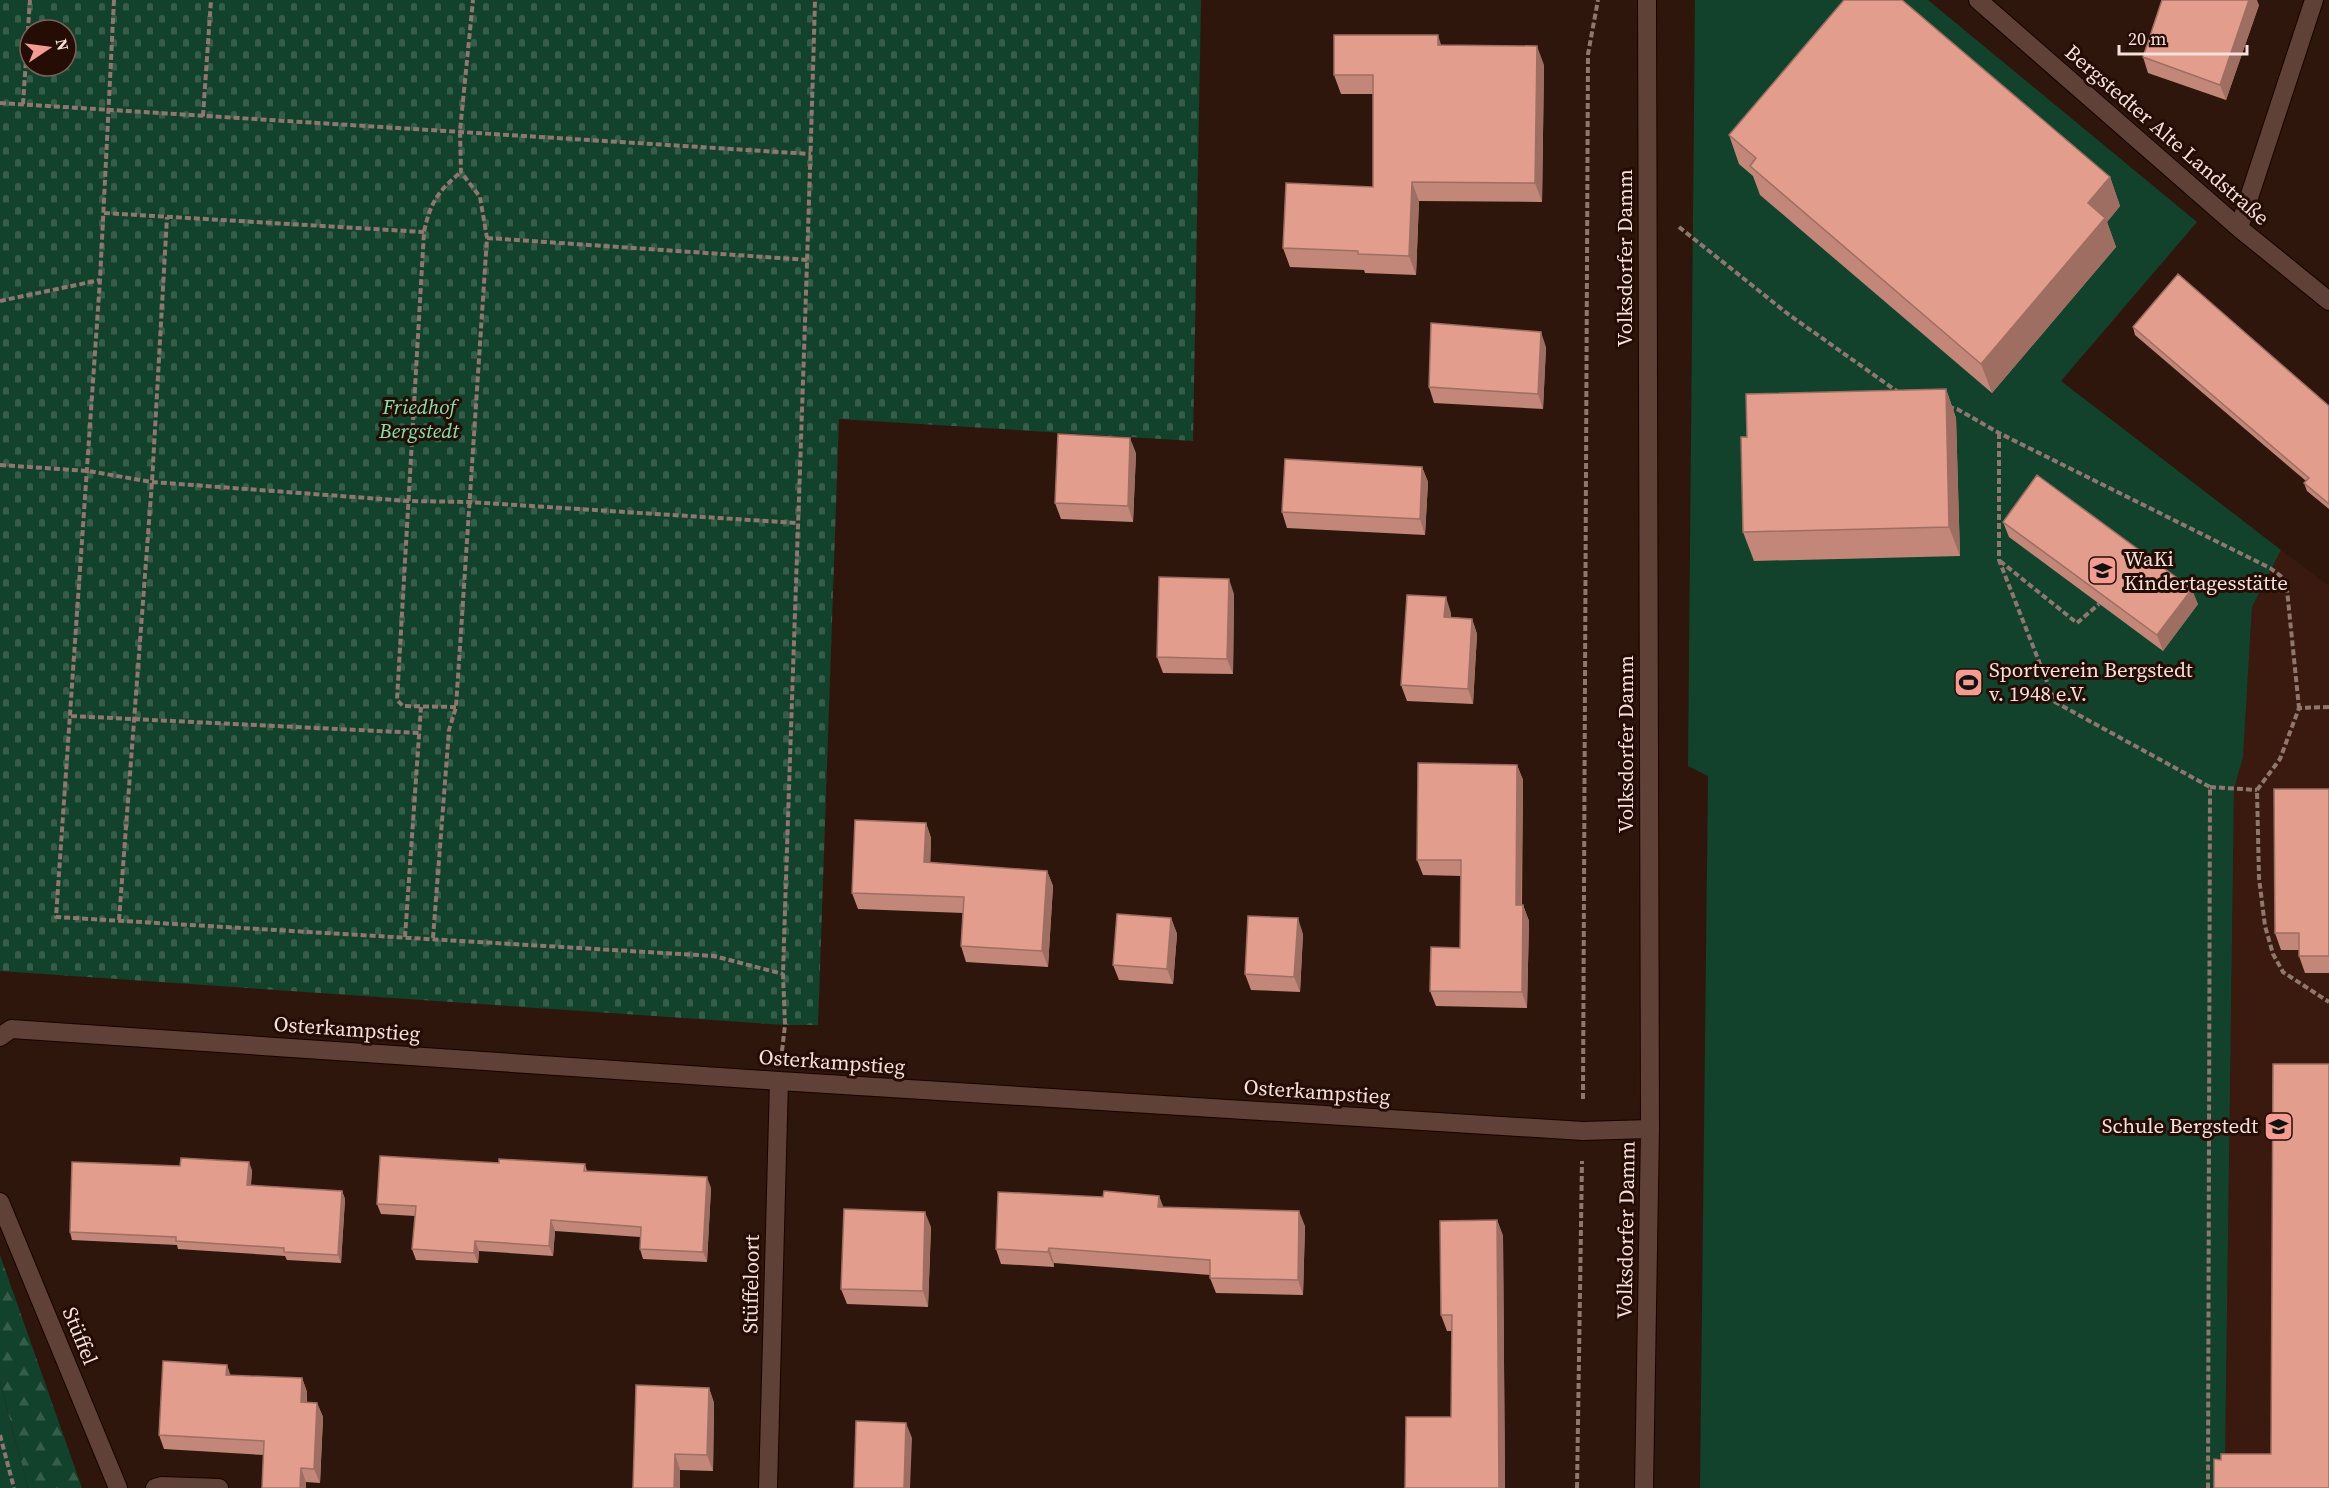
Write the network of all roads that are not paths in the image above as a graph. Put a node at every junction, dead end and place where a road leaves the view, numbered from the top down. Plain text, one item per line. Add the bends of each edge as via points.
1 (1647, 0) edge
2 (1978, 0) edge
3 (2314, 0) edge
4 (2239, 228) junction
5 (2329, 301) edge
6 (6, 1033) edge
7 (779, 1081) junction
8 (1650, 1129) junction
9 (0, 1202) edge
10 (118, 1488) edge
11 (155, 1488) edge
12 (219, 1488) edge
13 (768, 1488) edge
14 (1644, 1488) edge

1 - 8 street, Volksdorfer Damm
2 - 4 street, Bergstedter Alte Landstraße
3 - 4 street
4 - 5 street, Bergstedter Alte Landstraße
6 - 7 street, Osterkampstieg
7 - 8 street, Osterkampstieg via 1583,1131
7 - 13 street, Stüffeloort
8 - 14 street, Volksdorfer Damm
9 - 10 street, Stüffel
11 - 12 street

